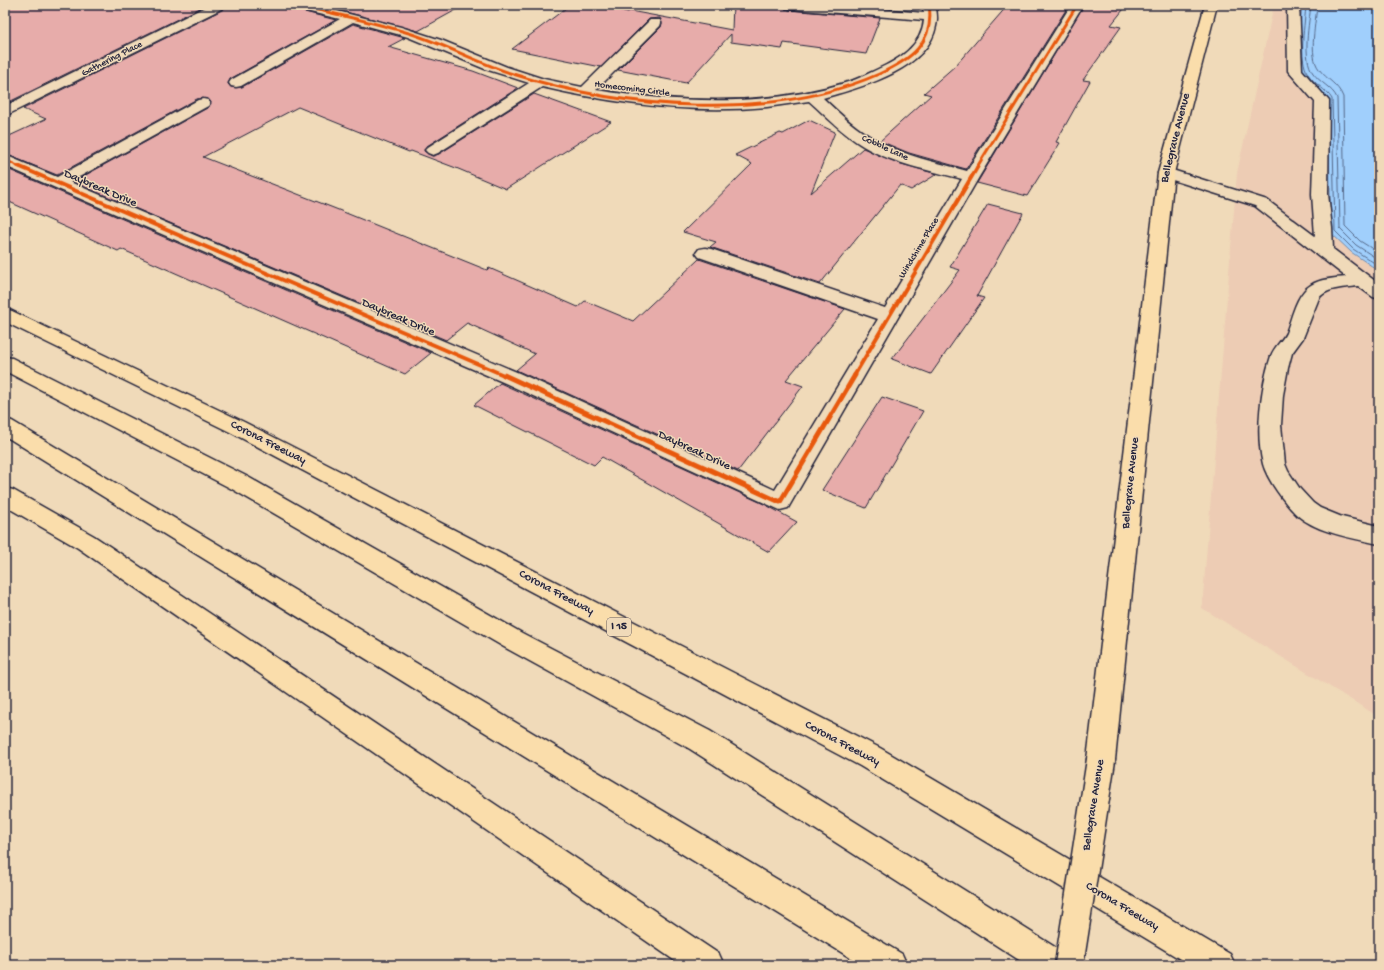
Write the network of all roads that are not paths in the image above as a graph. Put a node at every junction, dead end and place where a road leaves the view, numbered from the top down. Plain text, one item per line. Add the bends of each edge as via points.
1 (219, 5) edge
2 (297, 5) edge
3 (790, 5) edge
4 (1076, 5) edge
5 (1211, 5) edge
6 (1293, 5) edge
7 (930, 11) edge
8 (351, 14) junction
9 (655, 23) dead end
10 (540, 82) junction
11 (236, 83) dead end
12 (586, 92) junction
13 (812, 95) junction
14 (203, 103) dead end
15 (5, 112) edge
16 (433, 150) dead end
17 (5, 160) edge
18 (1166, 173) junction
19 (971, 177) junction
20 (59, 182) junction
21 (1324, 250) junction
22 (706, 253) dead end
23 (1362, 280) junction
24 (1379, 293) edge
25 (5, 315) edge
26 (889, 316) junction
27 (5, 363) edge
28 (5, 426) edge
29 (5, 496) edge
30 (780, 502) joint
31 (1379, 535) edge
32 (708, 965) edge
33 (891, 965) edge
34 (1055, 965) edge
35 (1069, 965) edge
36 (1219, 965) edge

1 - 15 street, Gathering Place
2 - 8 street, Homecoming Circle
3 - 7 street
4 - 19 street, Windchime Place
5 - 18 main road, Bellegrave Avenue
6 - 21 street via 1295,71 1322,100 1320,194
7 - 13 street, Homecoming Circle via 926,41 908,58 880,74 851,86
8 - 10 street, Homecoming Circle
8 - 11 street
9 - 12 street
10 - 12 street, Homecoming Circle
10 - 16 street
12 - 13 street, Homecoming Circle via 652,102 709,105 776,101
13 - 19 street, Cobble Lane via 859,137 875,146
14 - 20 street
17 - 20 street, Daybreak Drive
18 - 21 street via 1261,203
18 - 35 main road, Bellegrave Avenue, bridge via 1102,760
19 - 26 street, Windchime Place
20 - 30 street, Daybreak Drive via 512,378
21 - 23 street
22 - 26 street
23 - 24 street
23 - 31 street via 1316,290 1310,298 1292,338 1281,354 1271,420 1271,450 1279,477 1305,509 1330,522
25 - 36 main road, Corona Freeway / I 15 via 237,427 870,758
26 - 30 street, Windchime Place
27 - 34 main road via 240,483 513,640 700,740
28 - 33 main road
29 - 32 main road via 86,542

